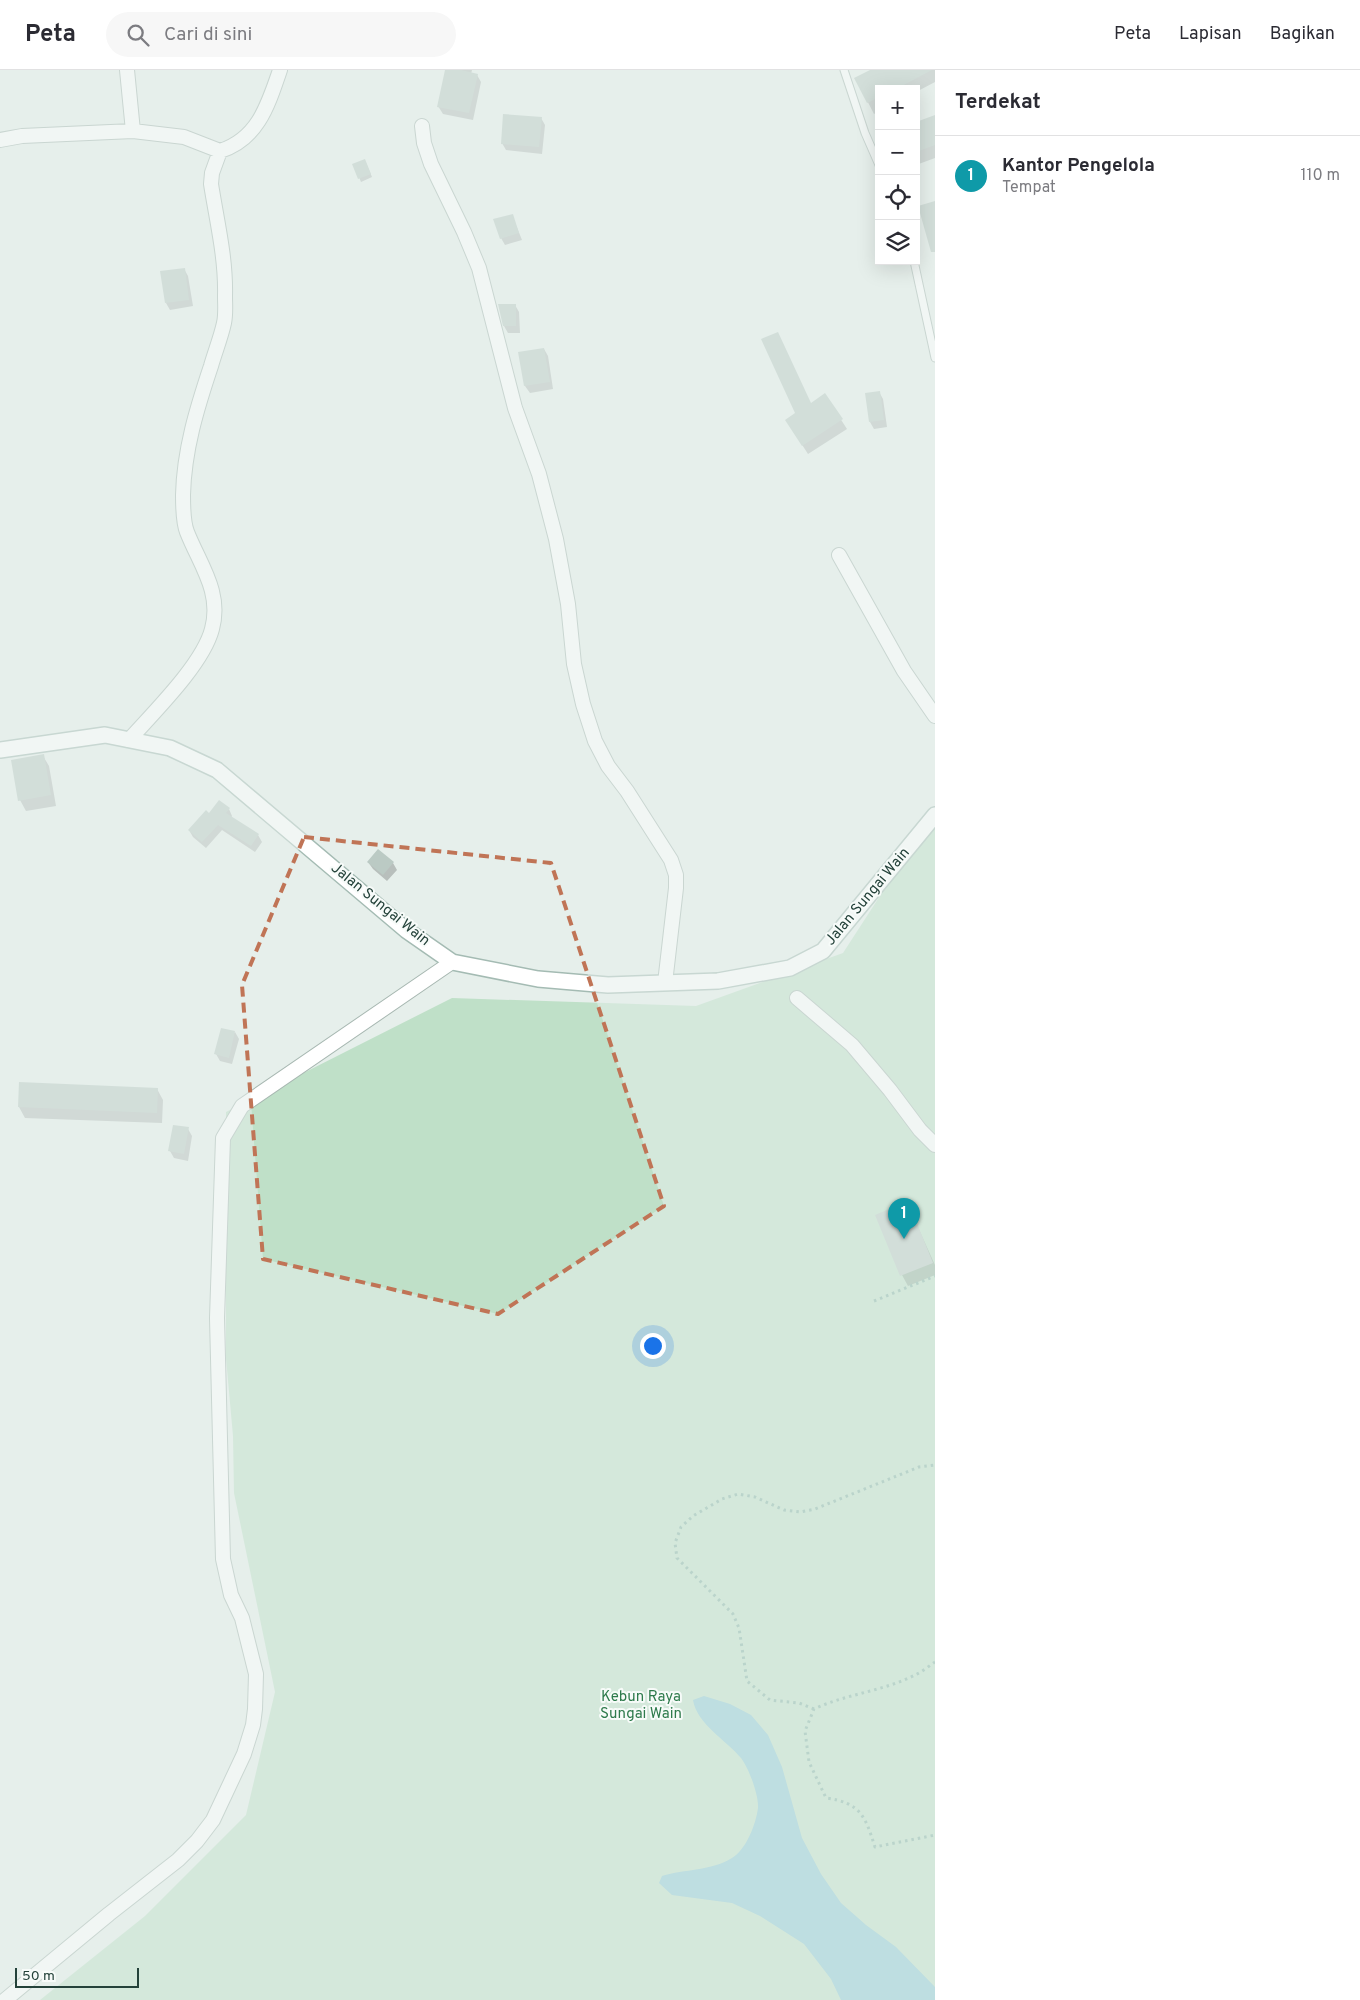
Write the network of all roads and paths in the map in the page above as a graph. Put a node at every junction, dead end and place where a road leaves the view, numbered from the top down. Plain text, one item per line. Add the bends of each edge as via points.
1 (127, 70) edge
2 (280, 70) edge
3 (844, 70) edge
4 (422, 126) dead end
5 (133, 130) junction
6 (0, 140) edge
7 (220, 151) junction
8 (875, 156) edge
9 (915, 265) edge
10 (935, 358) edge
11 (839, 555) dead end
12 (935, 716) edge
13 (129, 740) junction
14 (0, 750) edge
15 (935, 815) edge
16 (452, 962) junction
17 (665, 983) junction
18 (797, 998) dead end
19 (935, 1145) edge
20 (935, 1276) edge
21 (874, 1300) dead end
22 (935, 1465) edge
23 (935, 1662) edge
24 (814, 1709) junction
25 (935, 1835) edge
26 (5, 2000) edge

1 - 5 street
2 - 7 street via 268,108 255,127 242,142
3 - 8 lane
4 - 17 street via 431,164 479,268 515,408 539,474 558,548 574,664 595,741 674,867 676,888
5 - 6 street
5 - 7 street via 184,137
7 - 13 street via 211,184 226,278 225,321 196,414 185,463 183,497 186,531 210,579 216,615 203,651
9 - 10 lane
11 - 12 street via 904,671
13 - 14 street, Jalan Sungai Wain via 105,735
13 - 16 street, Jalan Sungai Wain via 170,748 217,770 406,930
15 - 17 street, Jalan Sungai Wain via 823,951 790,968 718,981
16 - 17 street, Jalan Sungai Wain via 538,979 608,985
16 - 26 street via 242,1106 222,1138 217,1318 223,1559 256,1674 253,1725 244,1754 213,1820 197,1841 178,1860
18 - 19 street via 852,1045
20 - 21 path
22 - 24 path via 919,1467 800,1512 784,1510 755,1497 738,1494 722,1499 693,1516 682,1527 675,1543 677,1558 733,1614 739,1628 748,1681 770,1700 799,1703
23 - 24 path via 916,1675 827,1702
24 - 25 path via 805,1731 808,1762 826,1798 856,1806 865,1818 876,1846

